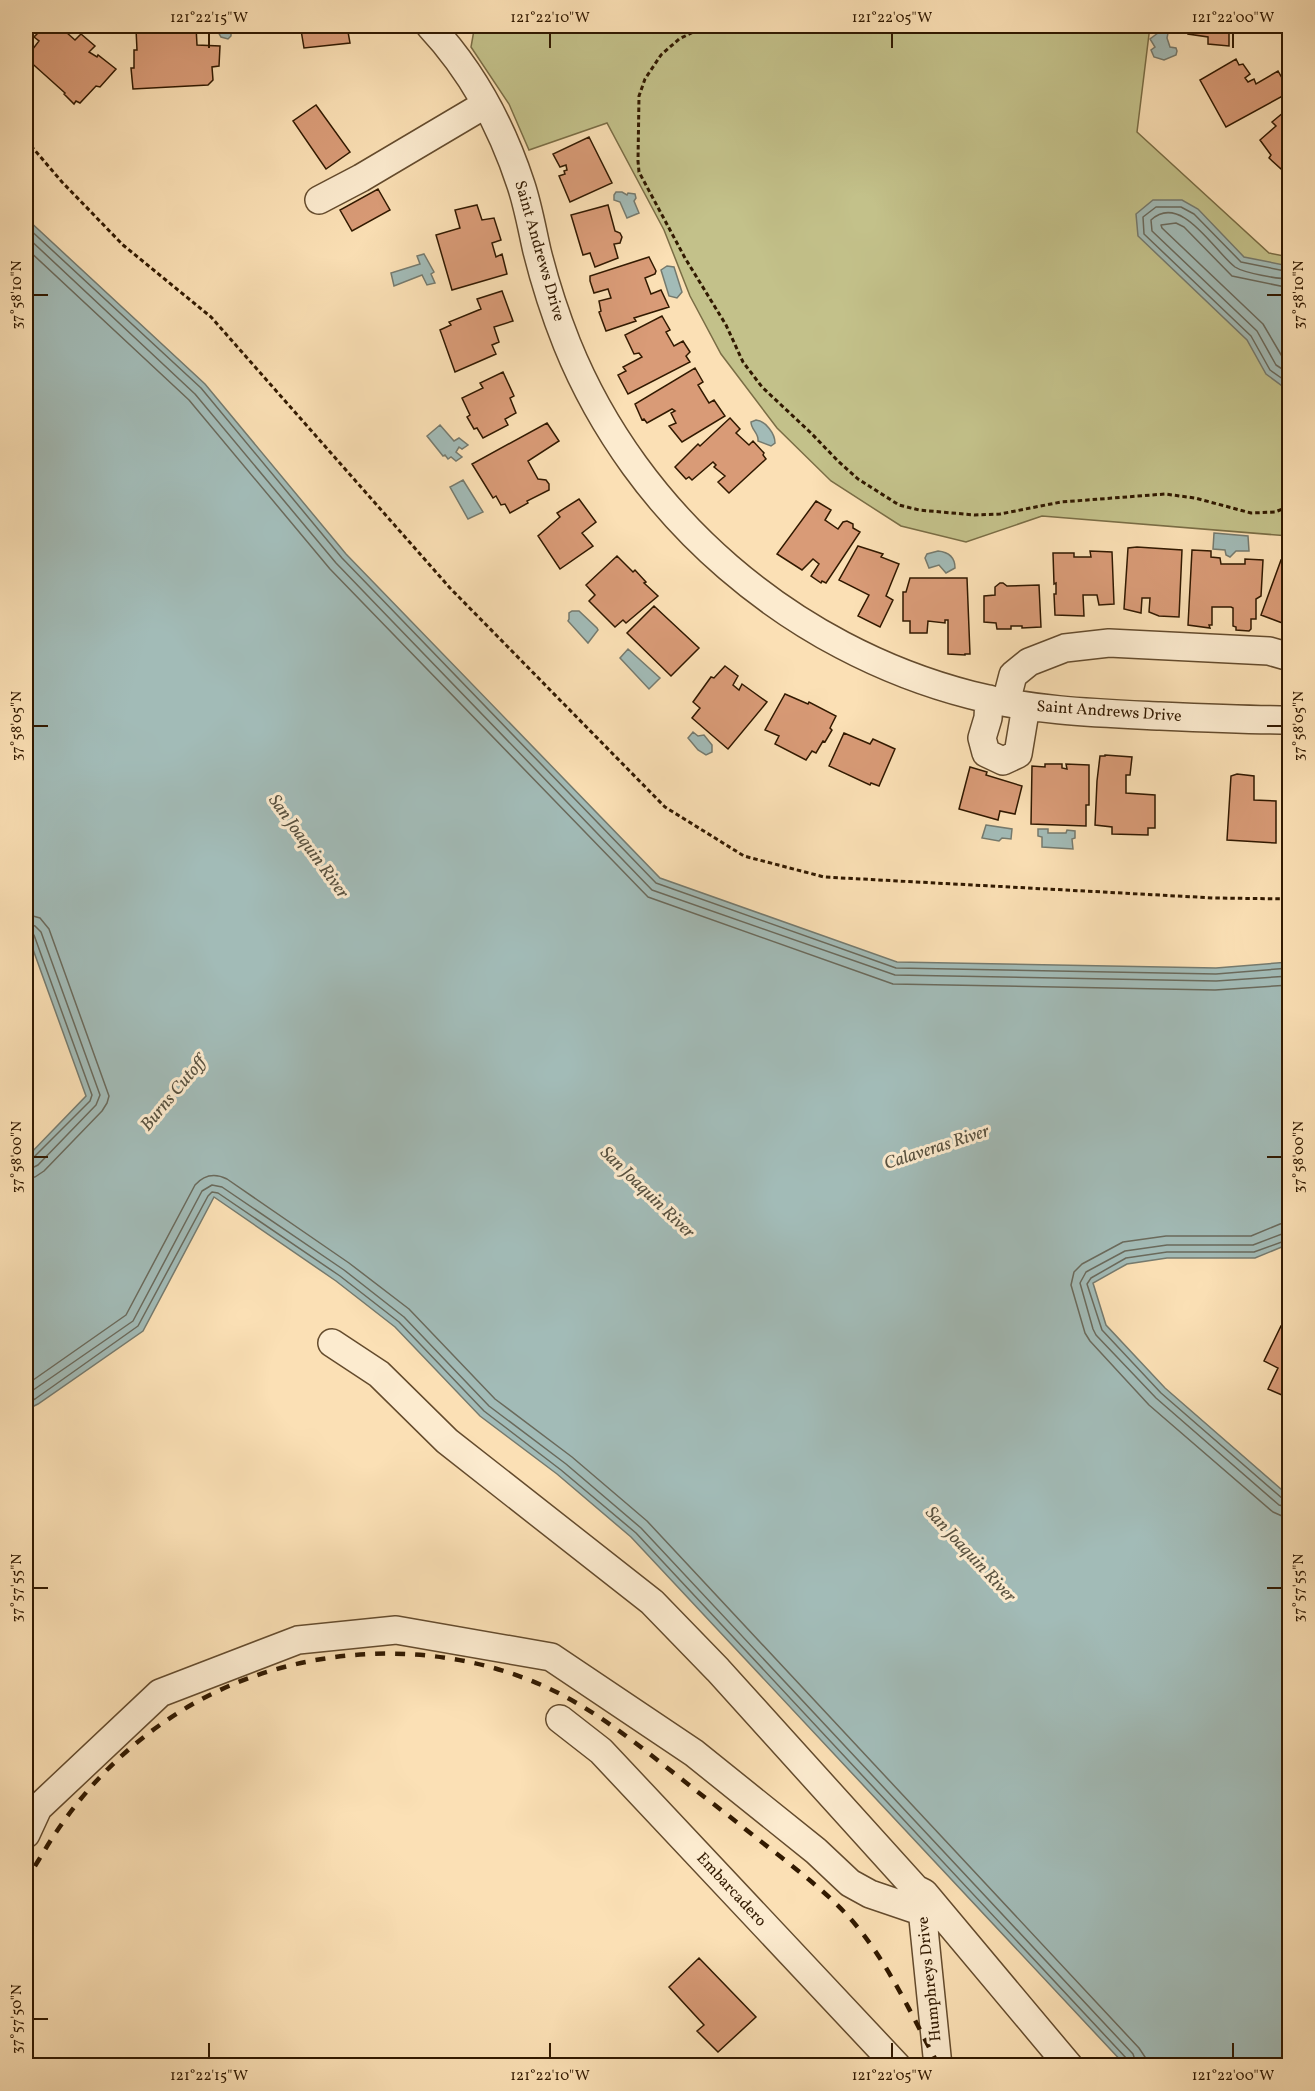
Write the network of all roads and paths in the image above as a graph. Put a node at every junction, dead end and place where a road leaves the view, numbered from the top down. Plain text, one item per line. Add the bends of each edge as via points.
1 (430, 26) edge
2 (706, 26) edge
3 (486, 104) junction
4 (26, 140) edge
5 (319, 200) dead end
6 (1290, 506) edge
7 (1290, 657) edge
8 (1007, 702) junction
9 (1290, 720) edge
10 (1290, 899) edge
11 (332, 1343) dead end
12 (560, 1719) dead end
13 (26, 1834) edge
14 (923, 1903) junction
15 (897, 2066) edge
16 (938, 2066) edge
17 (1069, 2066) edge

1 - 3 street, Saint Andrews Drive via 461,63
2 - 6 path via 679,39 661,55 645,79 639,96 639,172 743,362 762,387 858,479 900,505 975,515 1149,494 1195,498 1251,513 1275,512
3 - 5 street
3 - 8 street, Saint Andrews Drive via 522,187 550,297 568,346 616,439 673,513 749,585 836,642 922,680
4 - 10 path via 123,245 211,317 450,588 665,807 744,856 824,877
7 - 8 street via 1269,651 1109,643 1065,648 1029,662 1013,675
8 - 9 street, Saint Andrews Drive via 1075,712
11 - 14 street via 379,1374 447,1442 652,1602 916,1889
12 - 15 street, Embarcadero via 602,1751
13 - 14 street via 38,1808 160,1693 298,1640 396,1630 551,1657 694,1753 850,1883 870,1894
14 - 16 street, Humphreys Drive
14 - 17 street

